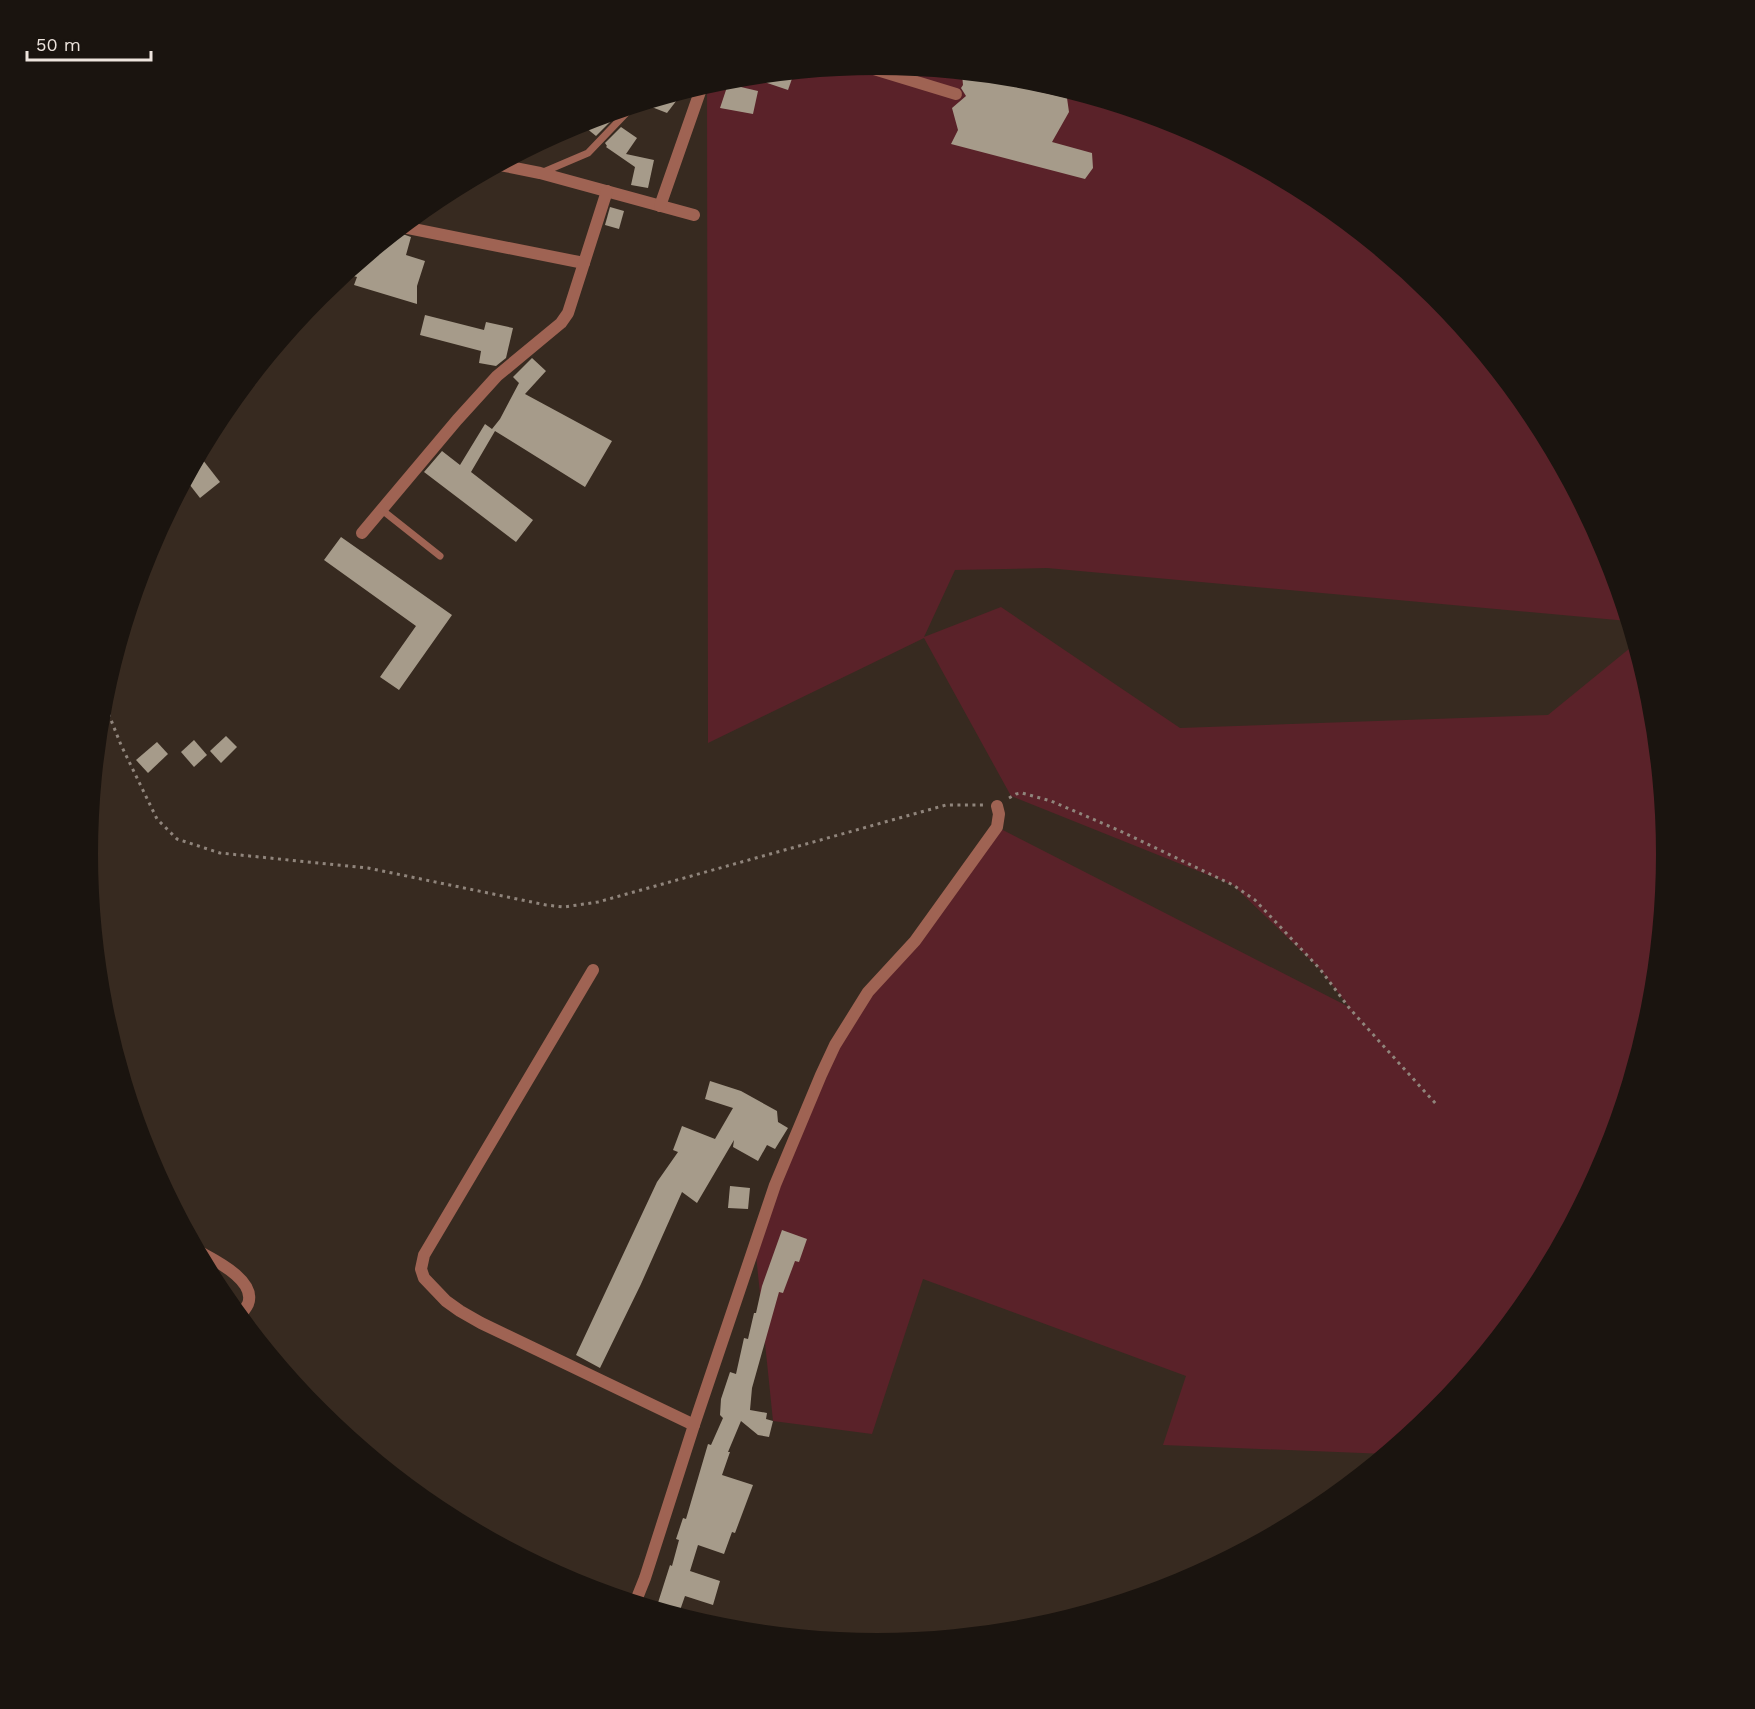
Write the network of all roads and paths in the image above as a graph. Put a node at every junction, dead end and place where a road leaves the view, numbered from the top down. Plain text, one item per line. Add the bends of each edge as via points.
1 (896, 76) edge
2 (956, 94) dead end
3 (698, 97) edge
4 (622, 118) edge
5 (510, 167) edge
6 (540, 173) junction
7 (607, 191) junction
8 (660, 206) junction
9 (694, 215) dead end
10 (413, 229) edge
11 (584, 263) junction
12 (382, 510) junction
13 (362, 533) dead end
14 (440, 556) dead end
15 (110, 718) edge
16 (997, 806) junction
17 (593, 969) dead end
18 (1436, 1104) dead end
19 (211, 1259) edge
20 (244, 1309) edge
21 (694, 1425) junction
22 (638, 1596) edge

1 - 2 street
3 - 8 street
4 - 6 lane via 591,151
5 - 6 street
6 - 7 street
7 - 8 street
7 - 11 street
8 - 9 street
10 - 11 street
11 - 12 street via 561,323 497,376
12 - 13 street
12 - 14 lane
15 - 16 path via 157,819 177,839 220,853 368,868 564,907 598,902 949,805
16 - 18 path via 1016,794 1033,795 1233,885 1255,900 1320,969 1350,1009
16 - 21 street via 997,827 915,941 868,992 835,1045 775,1185
17 - 21 street via 424,1255 421,1269 424,1278 446,1301 481,1323
19 - 20 street via 243,1281 248,1292
21 - 22 street

